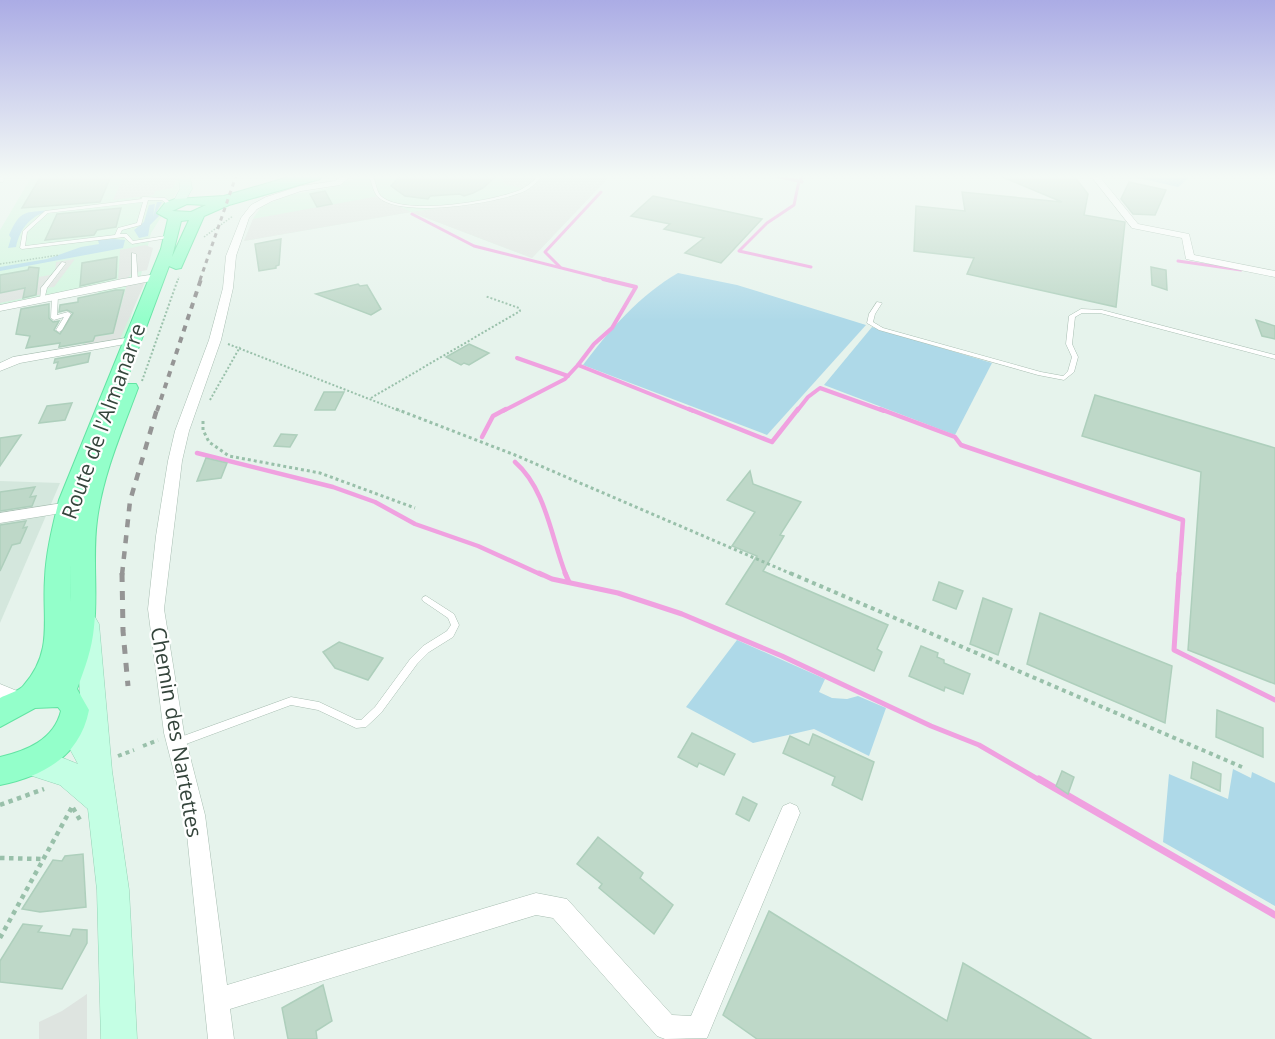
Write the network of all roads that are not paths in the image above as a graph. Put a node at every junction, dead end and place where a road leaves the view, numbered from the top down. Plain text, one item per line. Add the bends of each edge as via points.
1 (34, 224) edge
2 (137, 224) edge
3 (173, 224) edge
4 (195, 224) edge
5 (242, 224) edge
6 (1134, 224) edge
7 (117, 236) junction
8 (172, 236) junction
9 (134, 254) dead end
10 (64, 263) dead end
11 (1275, 274) edge
12 (157, 277) junction
13 (135, 281) junction
14 (55, 296) junction
15 (42, 299) junction
16 (879, 303) dead end
17 (0, 308) edge
18 (59, 330) dead end
19 (132, 340) junction
20 (1275, 357) edge
21 (0, 367) edge
22 (69, 507) junction
23 (0, 518) edge
24 (83, 588) junction
25 (426, 599) dead end
26 (23, 699) edge
27 (70, 727) junction
28 (177, 743) junction
29 (11, 771) edge
30 (90, 794) junction
31 (790, 813) dead end
32 (215, 1001) junction
33 (119, 1039) edge
34 (221, 1039) edge

1 - 7 lane via 25,232 22,248
2 - 7 lane via 120,229
3 - 8 main road, Route de l'Almanarre
4 - 24 main road, Route de l'Almanarre via 99,470 86,517
5 - 28 street, Chemin des Nartettes via 231,256 228,288 215,340 177,451 157,584 159,633
6 - 11 street via 1186,236 1189,257
7 - 8 lane via 125,235 132,243
8 - 12 main road, Route de l'Almanarre
9 - 13 lane
10 - 15 lane via 44,288
12 - 13 street
12 - 19 main road, Route de l'Almanarre
13 - 14 street
14 - 15 street
14 - 18 lane via 54,318 68,314
15 - 17 street
16 - 20 lane via 870,323 882,328 1064,378 1071,372 1075,357 1069,344 1072,316 1081,310 1100,311
19 - 21 street via 17,360
19 - 22 main road, Route de l'Almanarre
22 - 23 street
22 - 26 main road, Route de l'Almanarre via 57,578 56,657
24 - 26 main road, Route de l'Almanarre via 79,643
24 - 30 main road via 95,707
25 - 28 lane via 451,616 455,625 450,634 414,661 363,724 319,706 291,701
26 - 27 main road via 68,698 75,710
27 - 29 main road via 55,747
27 - 30 main road
28 - 32 street, Chemin des Nartettes via 195,815
29 - 30 main road via 58,768 87,785
30 - 33 main road via 113,890
31 - 32 street via 698,1029 666,1027 559,907 536,904
32 - 34 street, Chemin des Nartettes

